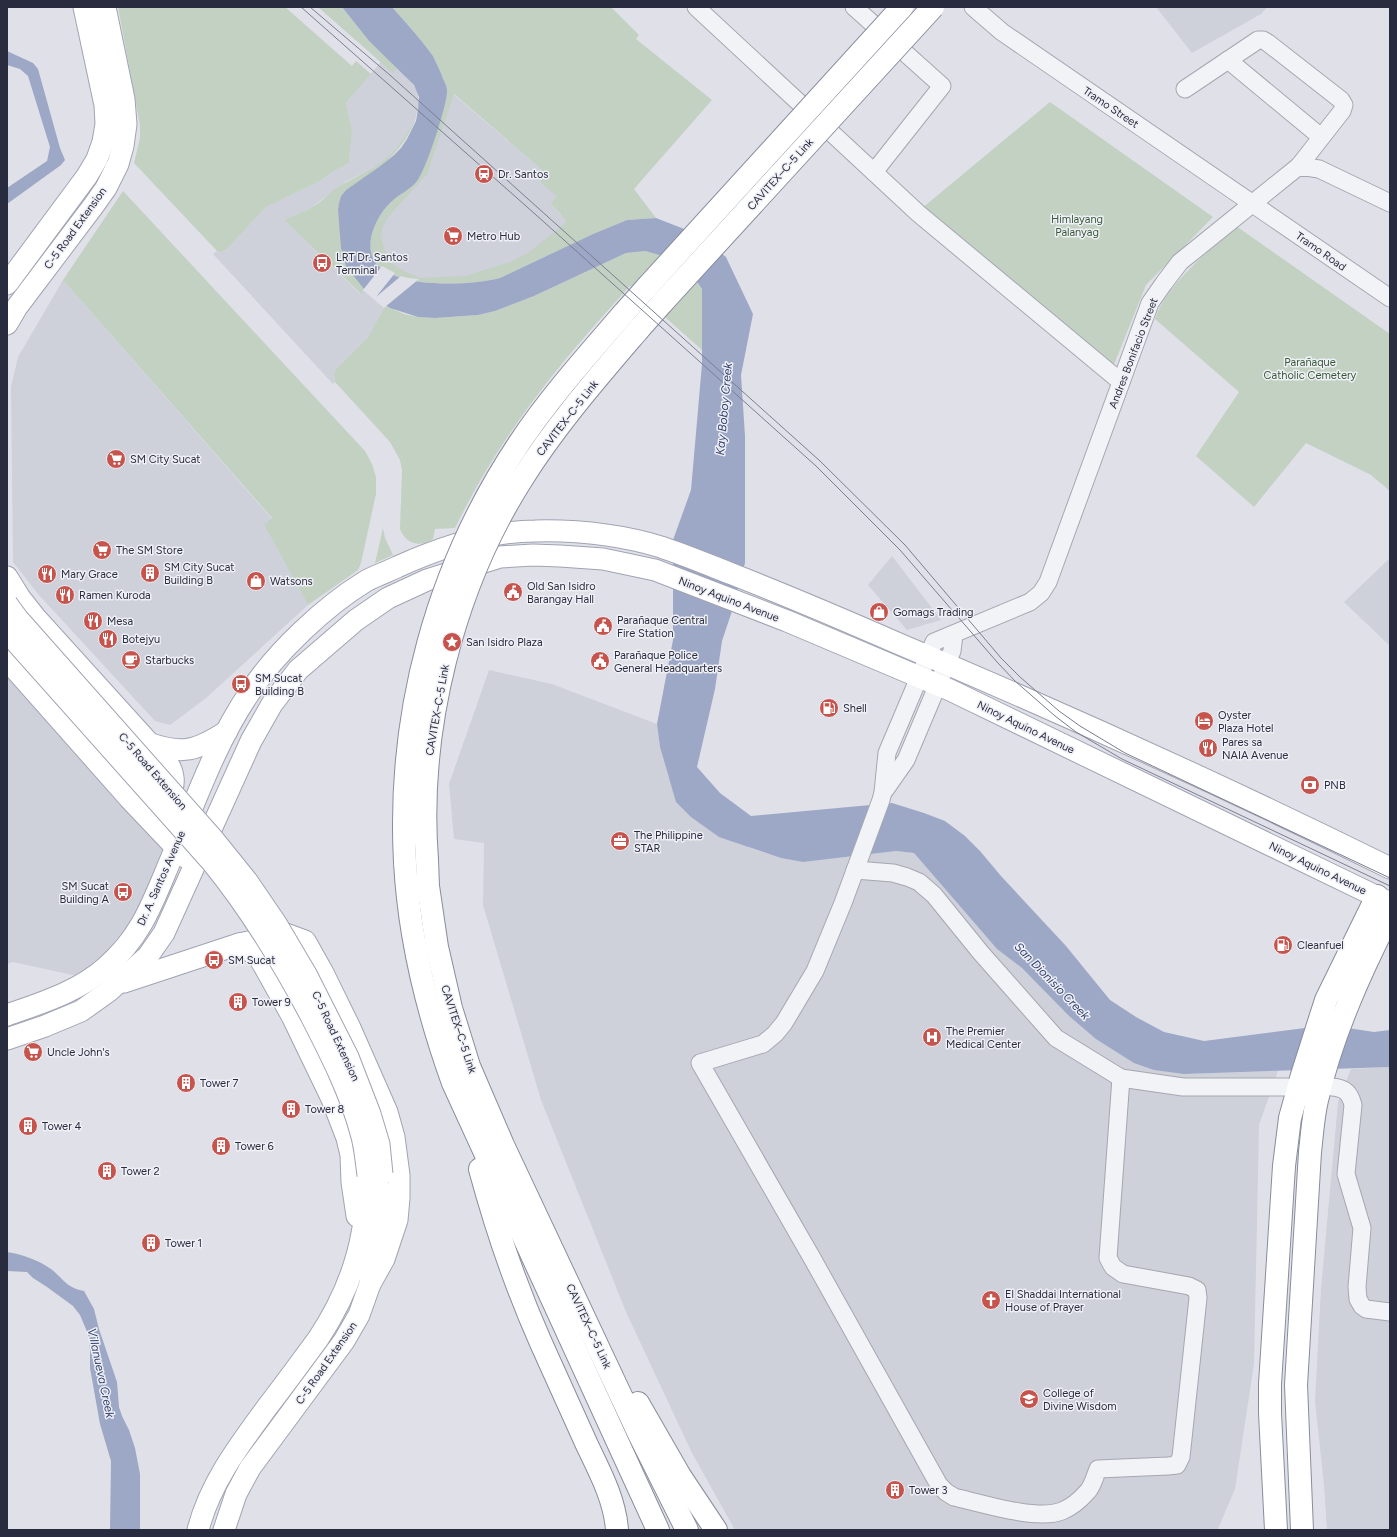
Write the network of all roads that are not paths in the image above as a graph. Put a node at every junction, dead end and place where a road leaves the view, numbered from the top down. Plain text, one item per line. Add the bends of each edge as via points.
1 (84, 7) edge
2 (105, 7) edge
3 (696, 7) edge
4 (854, 7) edge
5 (902, 7) edge
6 (933, 7) edge
7 (973, 7) edge
8 (1228, 60) junction
9 (1185, 89) dead end
10 (1321, 137) junction
11 (1299, 166) junction
12 (874, 172) junction
13 (1252, 203) junction
14 (1390, 203) edge
15 (7, 284) edge
16 (1390, 298) edge
17 (7, 324) edge
18 (1121, 382) junction
19 (530, 530) junction
20 (533, 555) junction
21 (419, 557) junction
22 (7, 577) edge
23 (427, 580) junction
24 (7, 604) edge
25 (7, 632) edge
26 (7, 660) edge
27 (937, 660) junction
28 (929, 680) junction
29 (227, 731) junction
30 (148, 743) junction
31 (130, 799) junction
32 (176, 848) junction
33 (857, 865) junction
34 (193, 866) junction
35 (1390, 868) edge
36 (1386, 896) edge
37 (1390, 914) edge
38 (239, 944) junction
39 (323, 973) junction
40 (118, 984) junction
41 (278, 991) junction
42 (7, 1015) edge
43 (7, 1039) edge
44 (1122, 1078) junction
45 (1295, 1081) junction
46 (1328, 1081) junction
47 (463, 1108) junction
48 (375, 1174) junction
49 (360, 1243) junction
50 (370, 1284) junction
51 (1390, 1312) edge
52 (597, 1344) junction
53 (198, 1530) edge
54 (224, 1530) edge
55 (616, 1530) edge
56 (658, 1530) edge
57 (687, 1530) edge
58 (716, 1530) edge
59 (1276, 1530) edge
60 (1302, 1530) edge

1 - 15 main road, C-5 Road Extension via 105,106 103,142 87,176
2 - 17 main road, C-5 Road Extension via 124,99 124,146 106,188
3 - 12 street
4 - 12 street via 942,86
5 - 47 highway, CAVITEX–C-5 Link, bridge via 614,324 544,409 498,477 453,568 425,655 412,718 404,810 405,862 411,926 422,984 441,1050
6 - 52 highway, CAVITEX–C-5 Link, bridge via 639,329 561,423 522,480 476,568 446,659 435,710 426,806 428,886 437,948 465,1054 503,1145
7 - 13 street, Tramo Street via 998,29
8 - 9 street
8 - 10 street
8 - 10 street, Andres Bonifacio Street via 1258,40 1263,40 1341,100 1344,105 1342,112
10 - 11 street, Andres Bonifacio Street
11 - 13 street, Andres Bonifacio Street
11 - 14 street via 1319,169
12 - 18 street via 919,214
13 - 16 street, Tramo Road
13 - 18 street, Andres Bonifacio Street via 1180,262 1164,282 1150,303
18 - 27 street, Andres Bonifacio Street via 1048,582 1041,593 1030,602 934,642
19 - 20 main road
19 - 21 main road, Dr. A. Santos Avenue via 484,538
19 - 27 main road, Dr. A. Santos Avenue via 607,535 660,547 754,583
20 - 23 main road via 500,557
20 - 28 main road, Ninoy Aquino Avenue via 603,559 655,570 753,607
21 - 23 main road
21 - 29 main road, Dr. A. Santos Avenue via 367,581 341,598 281,652 250,691
22 - 30 main road via 35,617
23 - 34 main road via 388,598 362,615 298,670 272,704 251,741
24 - 48 main road, C-5 Road Extension, bridge via 214,840 261,901 306,974 348,1057 379,1144
25 - 48 main road, C-5 Road Extension, bridge via 211,861 238,895 294,984 333,1062
26 - 31 main road
27 - 28 street, Andres Bonifacio Street
27 - 35 main road via 1232,792
28 - 33 street, Andres Bonifacio Street via 887,753 882,796
28 - 36 main road, Ninoy Aquino Avenue
29 - 30 main road via 207,744 188,749 172,750
29 - 32 main road, Dr. A. Santos Avenue
30 - 31 main road via 171,768 173,786 168,797 156,805 144,806
31 - 32 main road
32 - 34 main road
32 - 42 main road, Dr. A. Santos Avenue via 144,922 127,947 88,981 70,991
33 - 44 street via 900,875 926,887 1056,1038
33 - 44 street, Andres Bonifacio Street via 815,971 784,1023 763,1044 700,1063 939,1485 954,1497 1023,1512 1046,1514 1062,1511 1078,1502 1089,1490 1098,1469 1168,1466 1177,1464 1182,1457 1198,1298 1196,1290 1189,1286 1123,1274 1113,1267 1108,1258
34 - 40 main road via 164,933 148,956
36 - 45 highway via 1332,987
37 - 46 highway via 1352,993
38 - 39 main road via 286,934 305,940
38 - 40 main road
38 - 41 main road via 259,957
39 - 41 main road via 312,962 296,957 280,967 276,979
39 - 50 main road via 387,1112 397,1155 397,1220 384,1259
40 - 43 main road via 81,1011
41 - 49 main road via 321,1072 345,1131 351,1155
44 - 45 street via 1183,1087
45 - 59 highway via 1285,1152 1271,1371 1270,1413
46 - 51 street via 1343,1088 1352,1099 1353,1105 1346,1174 1362,1228 1358,1298 1366,1309
46 - 60 highway via 1317,1100 1312,1132 1296,1385
47 - 55 highway via 492,1214 513,1273 540,1342 601,1474 612,1505
47 - 56 highway, CAVITEX–C-5 Link
48 - 49 main road, C-5 Road Extension
48 - 50 main road, C-5 Road Extension via 381,1204
49 - 53 main road, C-5 Road Extension via 349,1280 334,1313 220,1475
50 - 54 main road, C-5 Road Extension via 359,1316 347,1337 242,1481
52 - 57 highway, CAVITEX–C-5 Link
52 - 58 highway via 644,1412 676,1470

